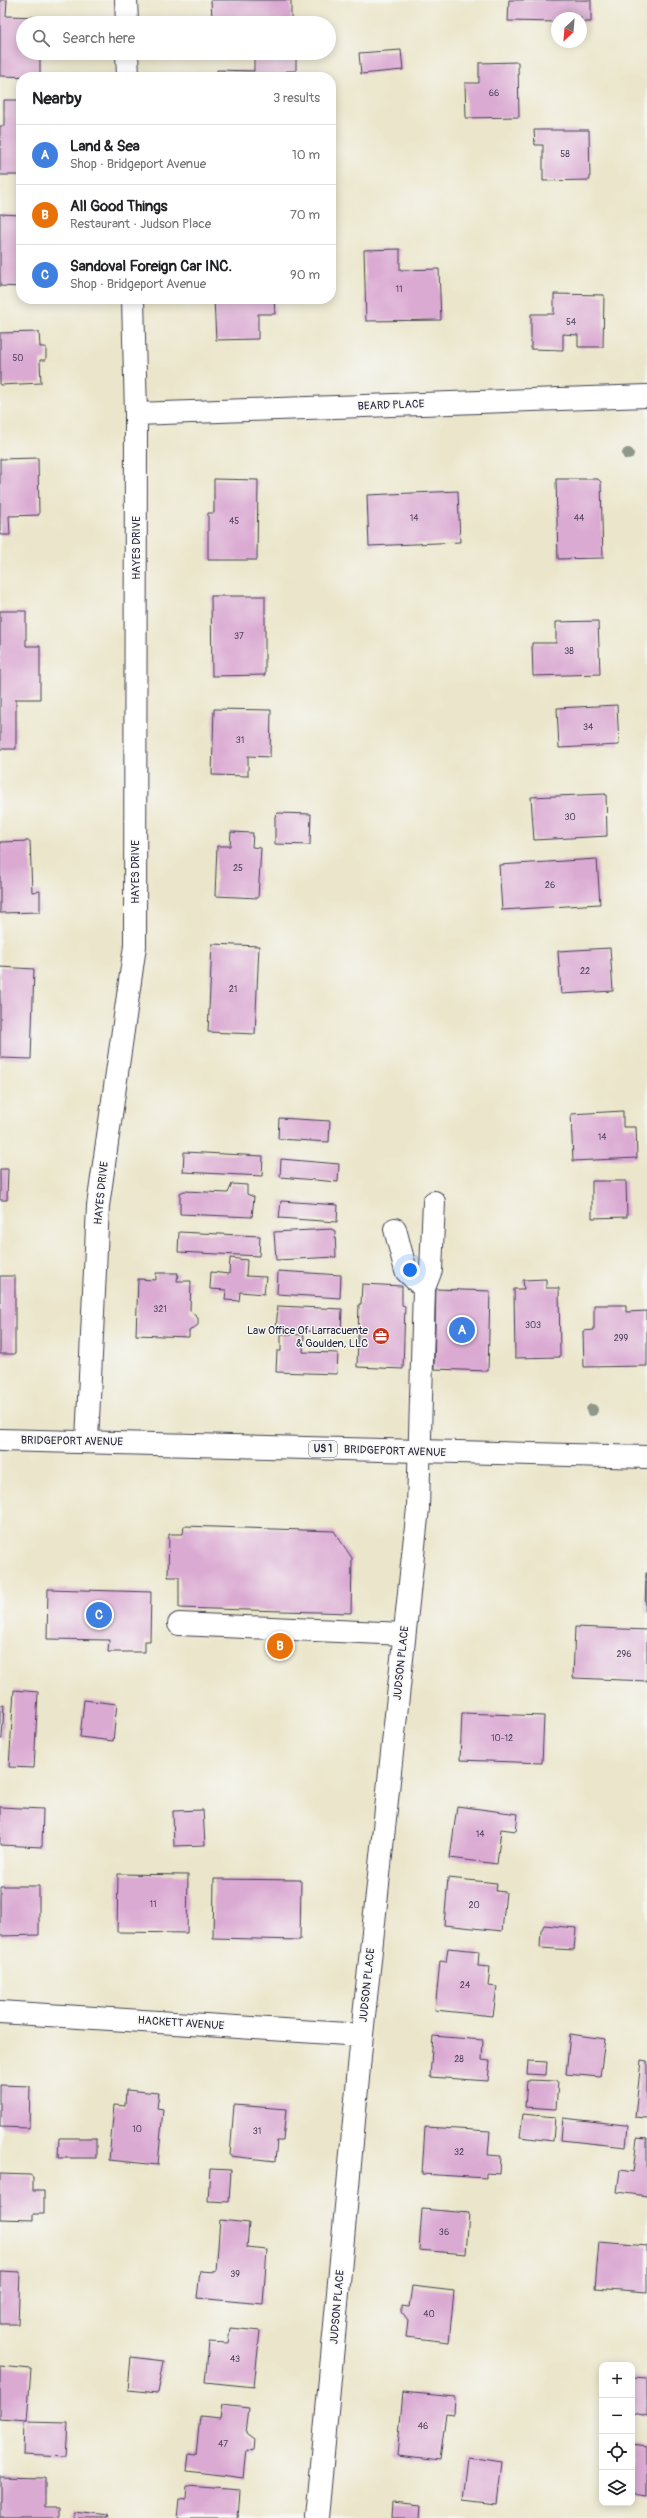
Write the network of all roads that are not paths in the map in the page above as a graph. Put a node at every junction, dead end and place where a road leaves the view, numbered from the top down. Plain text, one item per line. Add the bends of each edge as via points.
1 (126, 0) edge
2 (127, 16) edge
3 (127, 60) edge
4 (128, 72) edge
5 (133, 304) edge
6 (647, 396) edge
7 (136, 414) junction
8 (434, 1202) dead end
9 (395, 1229) dead end
10 (424, 1288) junction
11 (0, 1440) edge
12 (87, 1441) junction
13 (418, 1452) junction
14 (647, 1457) edge
15 (180, 1624) dead end
16 (404, 1634) junction
17 (0, 2012) edge
18 (362, 2035) junction
19 (317, 2518) edge

1 - 2 street
3 - 4 street
5 - 7 street, HAYES DRIVE
6 - 7 street, BEARD PLACE
7 - 12 street, HAYES DRIVE via 135,946 98,1206
8 - 10 street, JUDSON PLACE via 431,1270
9 - 10 street via 406,1271
10 - 13 street, JUDSON PLACE
11 - 12 street, BRIDGEPORT AVENUE / US 1
12 - 13 street, BRIDGEPORT AVENUE / US 1
13 - 14 street, BRIDGEPORT AVENUE / US 1
13 - 16 street, JUDSON PLACE via 418,1508
15 - 16 street
16 - 18 street, JUDSON PLACE
17 - 18 street, HACKETT AVENUE
18 - 19 street, JUDSON PLACE

